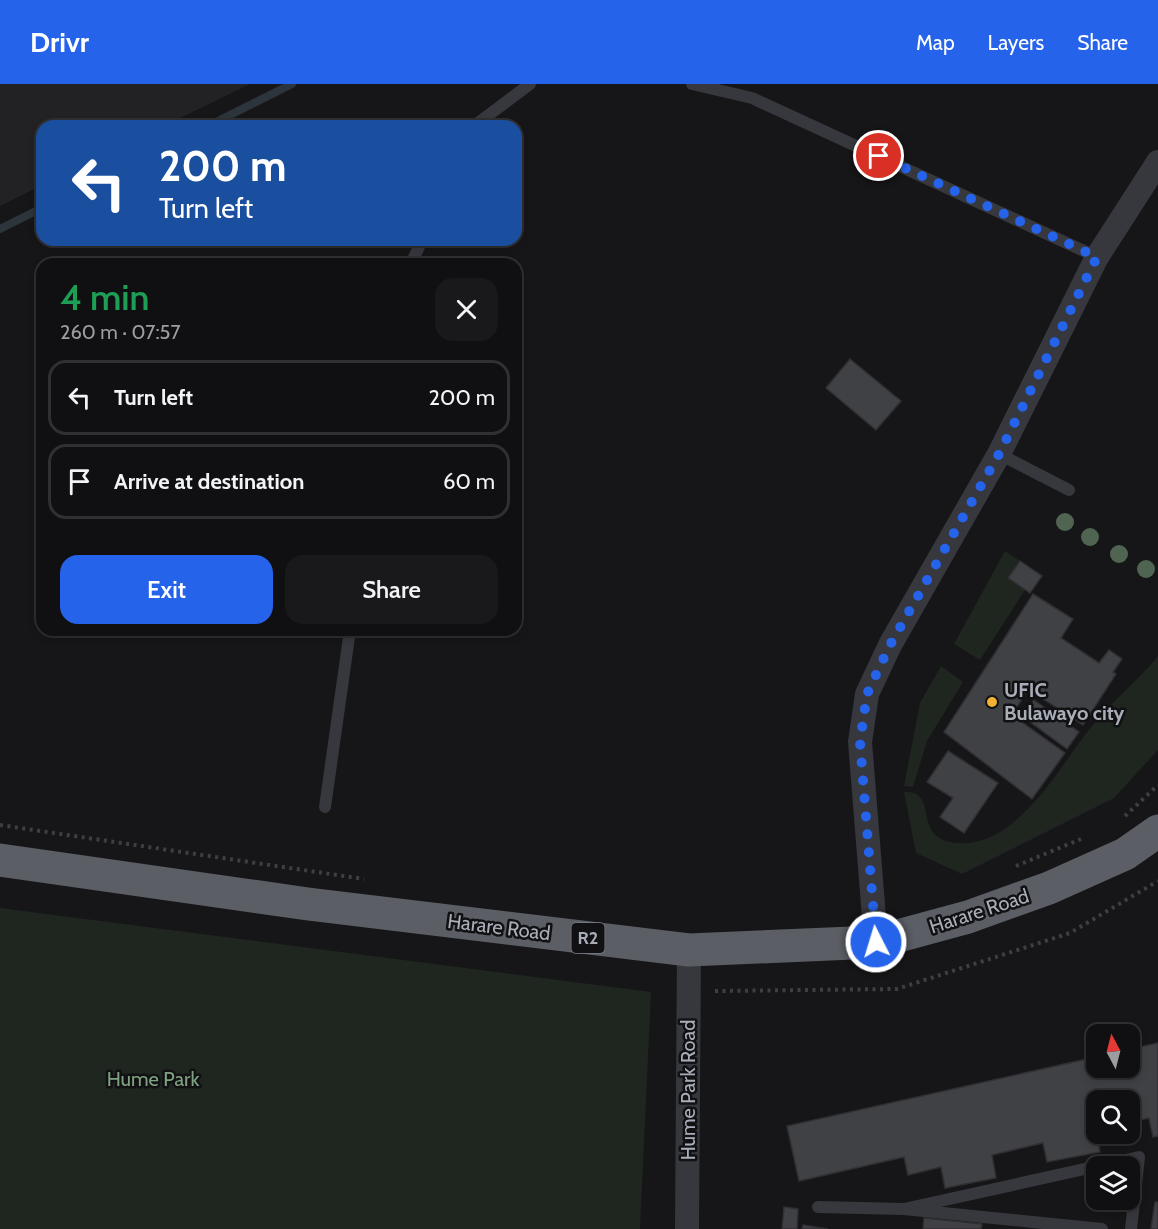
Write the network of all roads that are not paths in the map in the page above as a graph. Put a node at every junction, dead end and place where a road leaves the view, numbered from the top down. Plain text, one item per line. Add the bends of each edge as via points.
1 (530, 84) edge
2 (692, 84) edge
3 (482, 120) edge
4 (1158, 162) edge
5 (1097, 257) junction
6 (999, 454) junction
7 (1070, 490) dead end
8 (349, 636) edge
9 (325, 807) dead end
10 (1158, 831) edge
11 (0, 860) edge
12 (876, 942) junction
13 (689, 950) junction
14 (818, 1208) dead end
15 (904, 1209) junction
16 (687, 1229) edge
17 (1102, 1229) edge
18 (1131, 1229) edge

1 - 3 lane
2 - 5 lane via 752,98
4 - 5 street
5 - 6 street
6 - 7 lane
6 - 12 street via 890,645 867,694 860,742
8 - 9 lane
10 - 12 highway, Harare Road / R2 via 1125,854 1049,888 968,917
11 - 13 highway, Harare Road / R2 via 308,904
12 - 13 highway, Harare Road / R2
13 - 16 street, Hume Park Road
14 - 15 lane
15 - 17 lane
15 - 18 lane via 1138,1157

